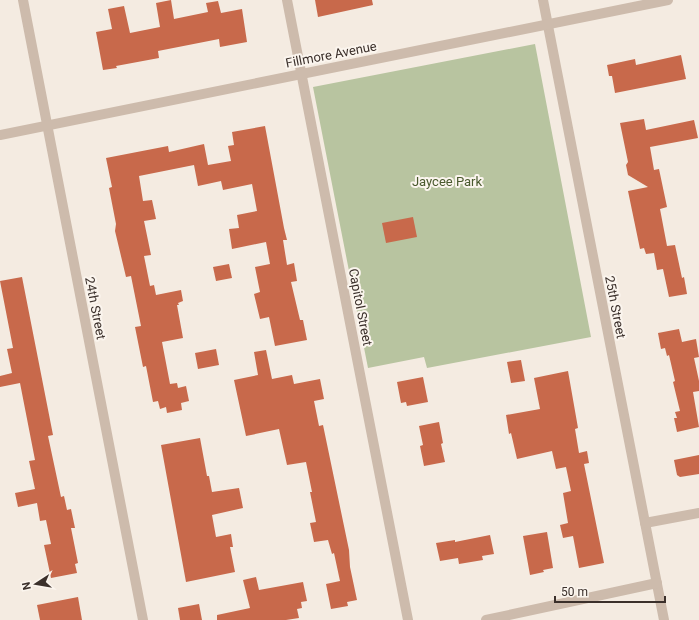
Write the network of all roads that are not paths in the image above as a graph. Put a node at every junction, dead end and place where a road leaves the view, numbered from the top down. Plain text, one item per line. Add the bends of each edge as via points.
1 (23, 0) edge
2 (287, 0) edge
3 (543, 0) edge
4 (668, 0) edge
5 (548, 24) junction
6 (302, 73) junction
7 (47, 126) junction
8 (0, 135) edge
9 (699, 513) edge
10 (645, 523) junction
11 (657, 583) junction
12 (143, 620) edge
13 (408, 620) edge
14 (486, 620) edge
15 (664, 620) edge

1 - 7 street, 24th Street
2 - 6 street, Capitol Street
3 - 5 street, 25th Street
4 - 5 street, Fillmore Avenue
5 - 6 street, Fillmore Avenue
5 - 10 street, 25th Street
6 - 7 street, Fillmore Avenue
6 - 13 street, Capitol Street
7 - 8 street, Fillmore Avenue
7 - 12 street, 24th Street
9 - 10 street
10 - 11 street, 25th Street
11 - 14 street
11 - 15 street, 25th Street

